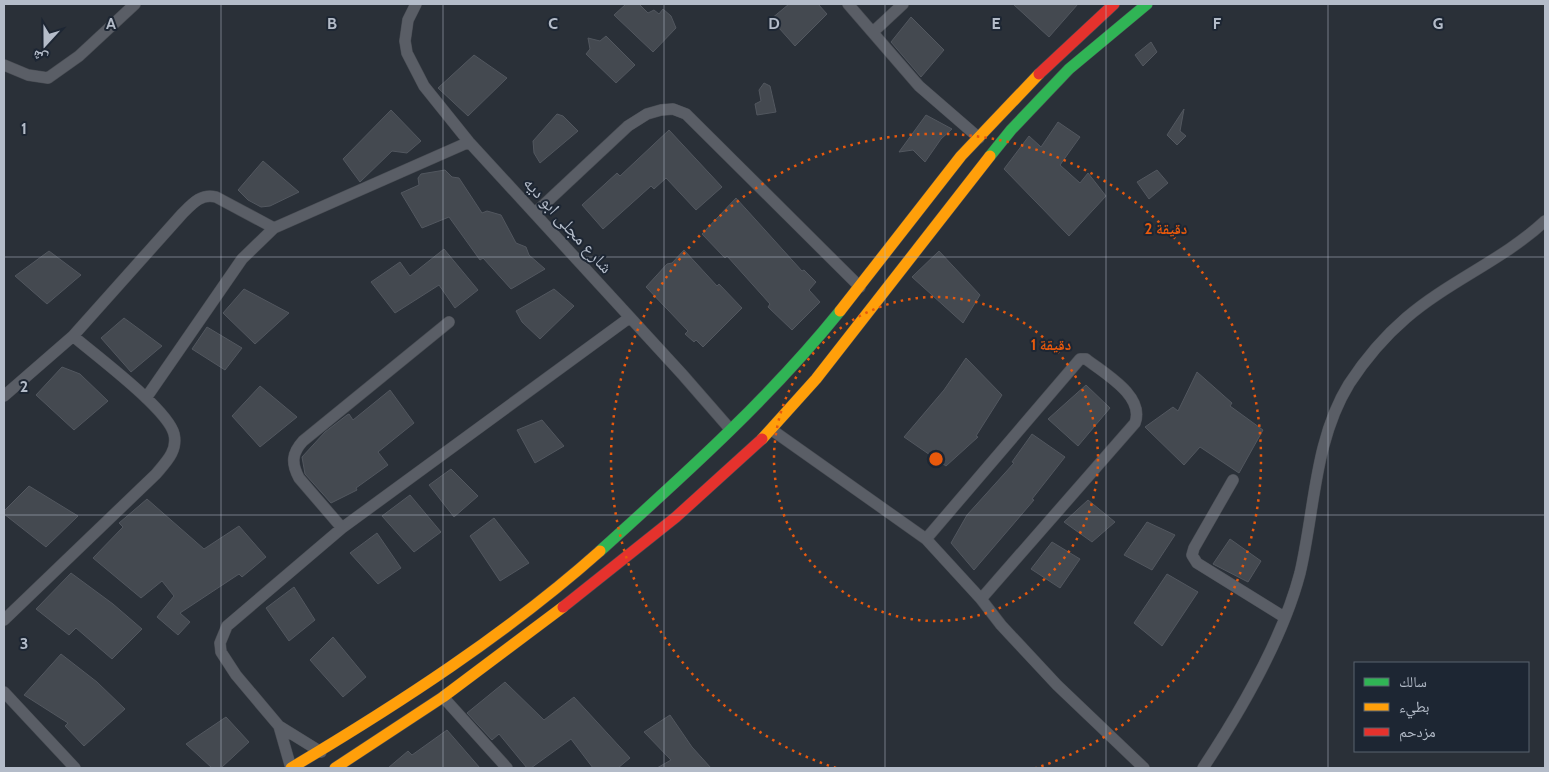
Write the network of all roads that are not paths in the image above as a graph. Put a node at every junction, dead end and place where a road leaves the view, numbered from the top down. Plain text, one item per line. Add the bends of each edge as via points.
1 (135, 4) edge
2 (416, 4) edge
3 (848, 4) edge
4 (904, 4) edge
5 (1114, 4) edge
6 (1147, 4) edge
7 (873, 32) junction
8 (4, 65) edge
9 (979, 138) junction
10 (469, 142) junction
11 (535, 213) junction
12 (1545, 222) edge
13 (274, 228) junction
14 (860, 287) junction
15 (629, 318) junction
16 (449, 322) dead end
17 (73, 336) junction
18 (4, 396) edge
19 (146, 398) junction
20 (730, 429) junction
21 (772, 430) junction
22 (1233, 480) dead end
23 (342, 528) junction
24 (926, 538) junction
25 (981, 599) junction
26 (527, 610) junction
27 (1284, 617) junction
28 (4, 620) edge
29 (540, 625) junction
30 (4, 692) edge
31 (443, 697) junction
32 (279, 726) junction
33 (321, 752) junction
34 (75, 768) edge
35 (291, 768) edge
36 (336, 768) edge
37 (507, 768) edge
38 (1144, 768) edge
39 (1203, 768) edge

1 - 8 street via 79,56 48,78 28,75
2 - 10 street, شارع مجلى ابو ديه via 406,30 407,53 424,86
3 - 7 street
4 - 7 street
5 - 9 main road via 1024,88
6 - 21 main road via 1069,69 1011,130 816,379
7 - 9 street via 919,86
9 - 14 main road via 961,156
10 - 11 street, شارع مجلى ابو ديه
10 - 13 street
11 - 14 street via 628,126 647,114 673,109 686,114
11 - 15 street, شارع مجلى ابو ديه
12 - 27 street via 1405,318 1349,384 1328,428 1299,574
13 - 17 street via 216,198 200,198
13 - 19 street via 242,259
14 - 20 main road via 766,395
15 - 20 street, شارع مجلى ابو ديه
15 - 23 street
16 - 23 street via 303,440 294,452 294,468 299,478
17 - 18 street
17 - 19 street
19 - 28 street via 174,434 170,459
20 - 26 main road via 608,544
21 - 24 street
21 - 29 main road via 639,548
22 - 27 street via 1192,555 1197,563
23 - 32 street via 227,626 223,634 221,652
24 - 25 street
24 - 25 street via 1080,359 1086,359 1108,376 1136,403 1136,423
25 - 38 street via 1063,691
26 - 29 main road
26 - 33 main road
27 - 39 street via 1256,677
29 - 31 main road
30 - 34 street
31 - 36 main road
31 - 37 street
32 - 33 street
32 - 35 street
33 - 35 main road

